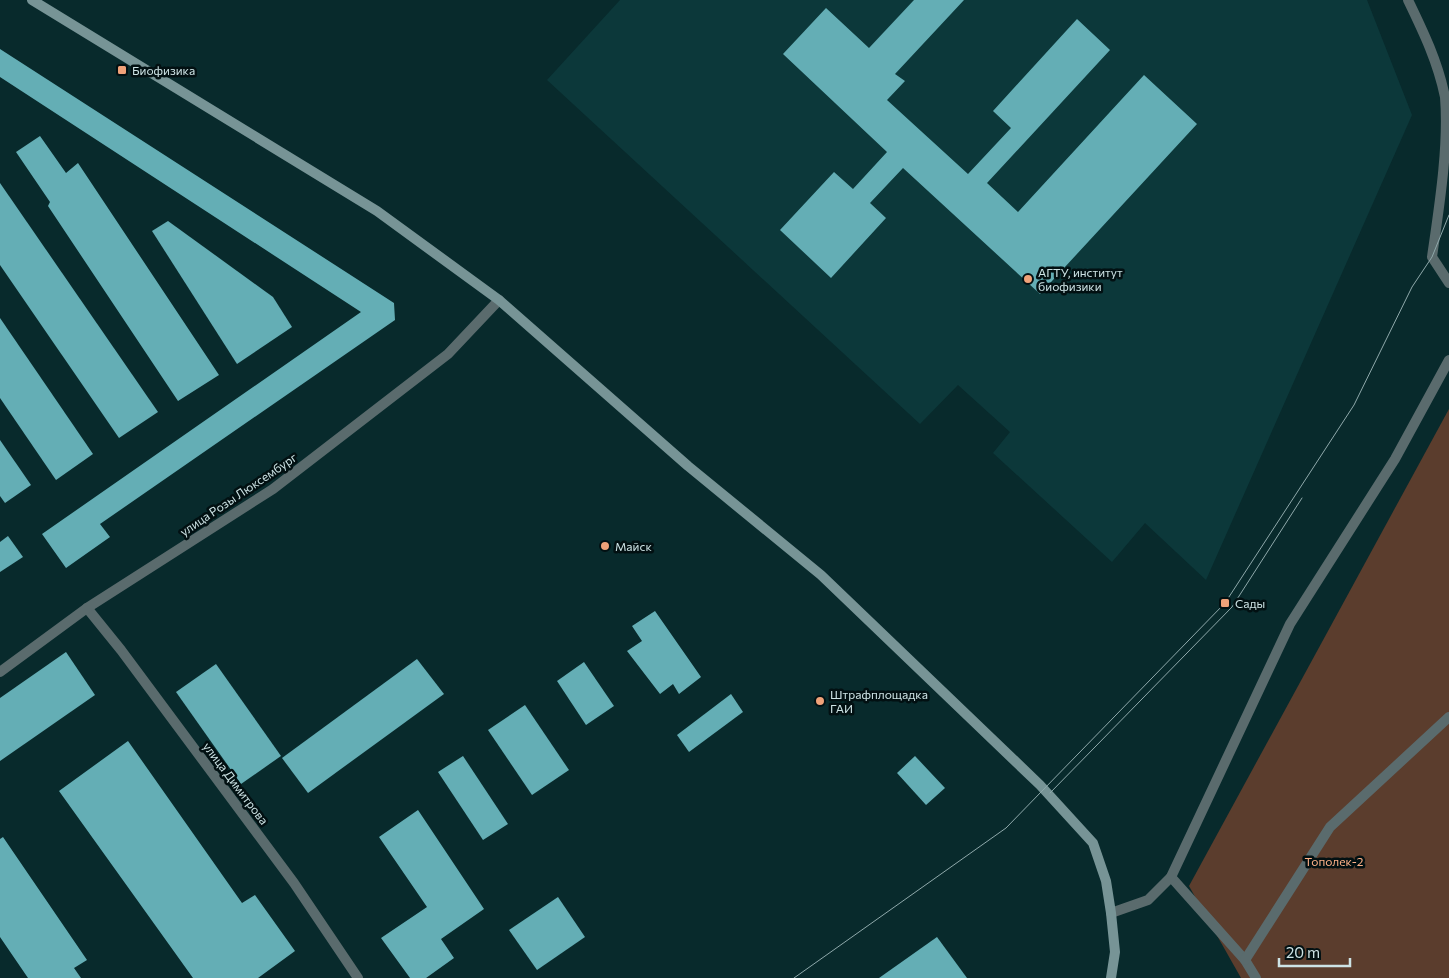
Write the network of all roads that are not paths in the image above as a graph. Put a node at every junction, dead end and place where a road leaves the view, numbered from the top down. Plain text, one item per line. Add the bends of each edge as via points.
1 (32, 0) edge
2 (1408, 0) edge
3 (1449, 283) edge
4 (499, 300) junction
5 (1449, 360) edge
6 (87, 608) junction
7 (0, 672) edge
8 (1449, 717) edge
9 (1171, 877) junction
10 (1111, 913) junction
11 (1245, 960) junction
12 (358, 978) edge
13 (1111, 978) edge
14 (1256, 978) edge

1 - 4 street via 377,211
2 - 3 street via 1430,44 1445,98 1448,149 1432,257
4 - 6 street, улица Розы Люксембург via 448,354 273,489
4 - 10 street via 688,466 821,575 1040,785 1092,843 1106,881
5 - 9 street via 1395,459 1290,624
6 - 7 street, улица Розы Люксембург
6 - 12 street, улица Димитрова via 294,883
8 - 11 street via 1330,827
9 - 10 street via 1148,900
9 - 11 street
10 - 13 street via 1115,952
11 - 14 street

